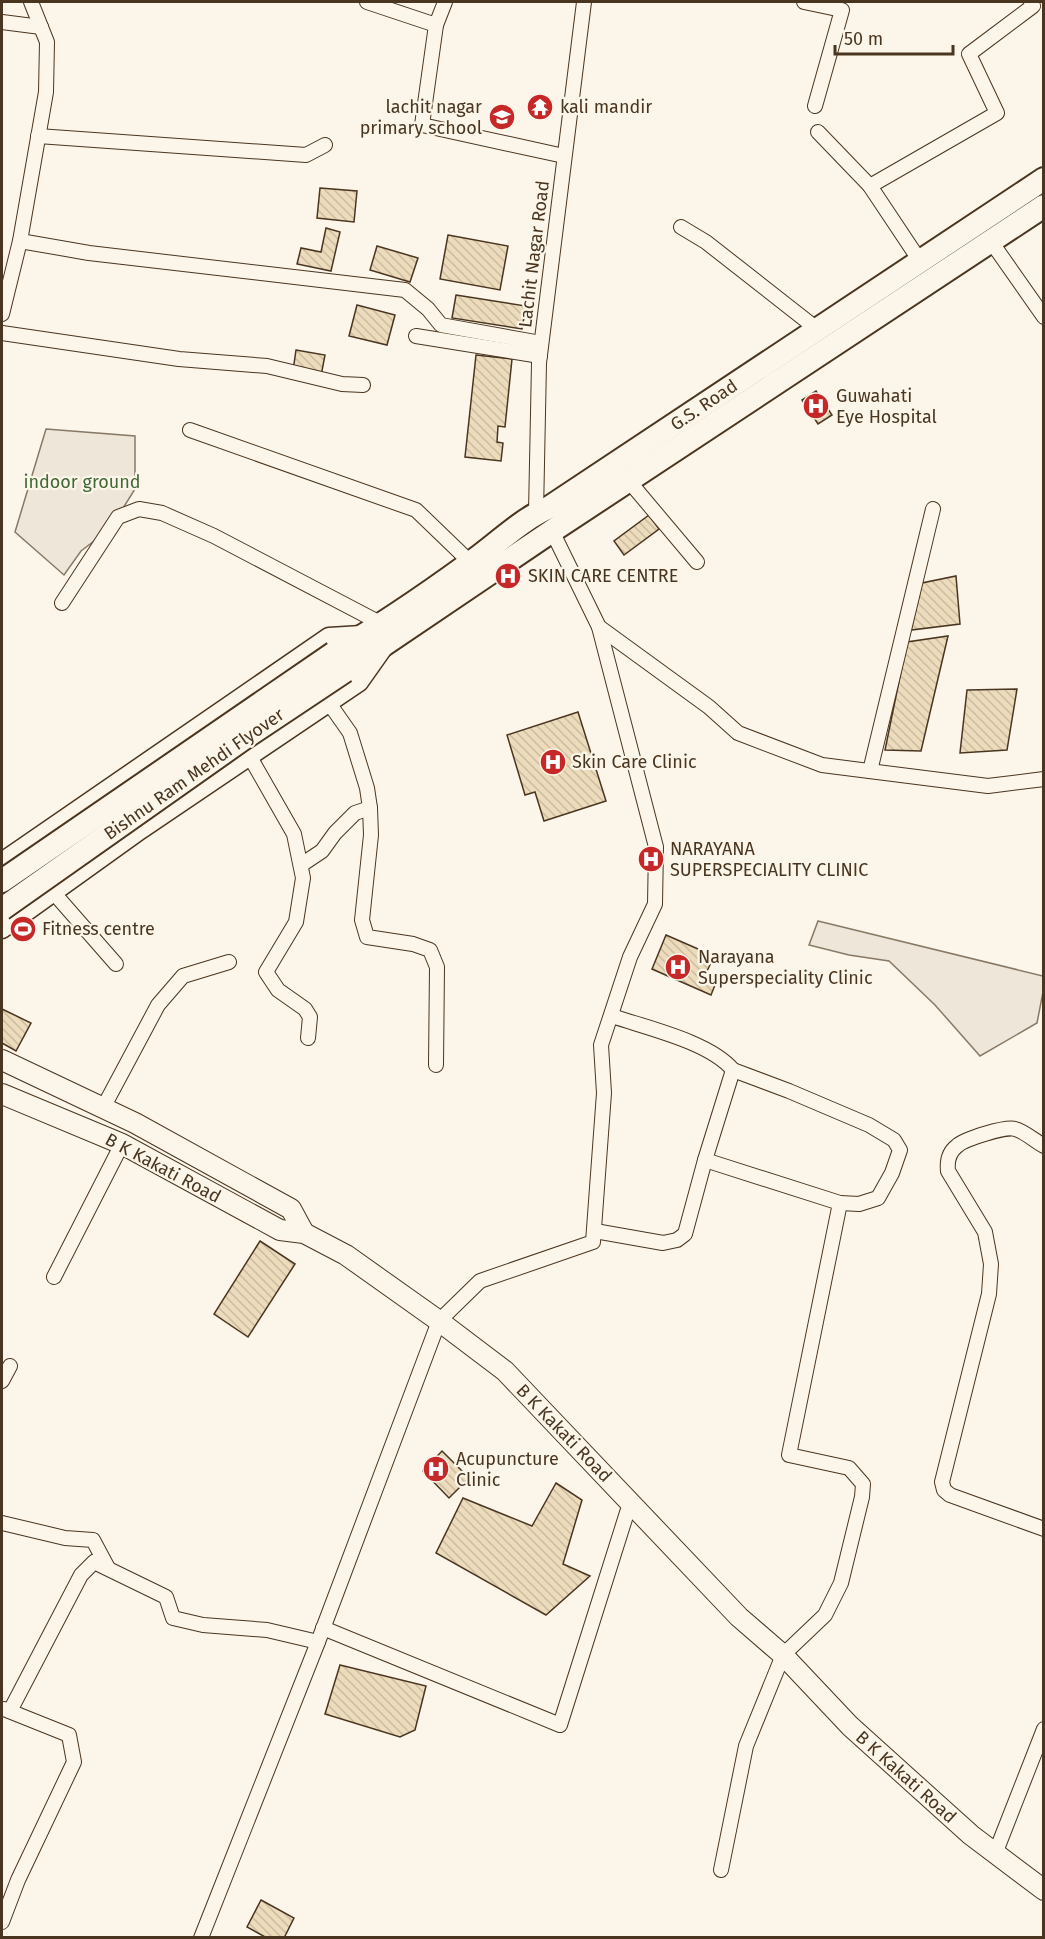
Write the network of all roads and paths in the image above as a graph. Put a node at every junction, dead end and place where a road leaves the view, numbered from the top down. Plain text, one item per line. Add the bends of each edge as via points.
1 (31, 2) edge
2 (367, 2) edge
3 (445, 2) edge
4 (584, 2) edge
5 (804, 2) edge
6 (1031, 2) edge
7 (2, 22) edge
8 (436, 26) junction
9 (41, 27) junction
10 (815, 106) dead end
11 (818, 132) dead end
12 (38, 136) junction
13 (325, 145) dead end
14 (564, 156) junction
15 (1044, 179) edge
16 (870, 186) junction
17 (1044, 206) edge
18 (681, 228) dead end
19 (990, 240) junction
20 (20, 241) junction
21 (920, 261) junction
22 (2, 314) edge
23 (1044, 317) edge
24 (817, 329) junction
25 (2, 333) edge
26 (416, 336) dead end
27 (540, 349) junction
28 (363, 386) dead end
29 (190, 430) dead end
30 (628, 480) junction
31 (933, 509) dead end
32 (536, 513) junction
33 (552, 531) junction
34 (697, 562) dead end
35 (471, 563) junction
36 (62, 603) dead end
37 (599, 627) junction
38 (379, 633) junction
39 (339, 662) junction
40 (329, 703) junction
41 (250, 757) junction
42 (870, 771) junction
43 (1044, 779) edge
44 (370, 808) junction
45 (37, 836) junction
46 (301, 865) junction
47 (3, 867) edge
48 (70, 880) junction
49 (46, 897) junction
50 (2, 909) edge
51 (2, 930) edge
52 (229, 962) dead end
53 (116, 964) dead end
54 (612, 1016) junction
55 (309, 1038) dead end
56 (2, 1060) edge
57 (436, 1065) dead end
58 (733, 1070) junction
59 (2, 1094) edge
60 (104, 1108) junction
61 (122, 1144) junction
62 (1044, 1146) edge
63 (705, 1160) junction
64 (840, 1203) junction
65 (595, 1231) junction
66 (304, 1233) junction
67 (54, 1277) dead end
68 (440, 1321) junction
69 (10, 1366) dead end
70 (2, 1382) edge
71 (630, 1503) junction
72 (2, 1523) edge
73 (1044, 1529) edge
74 (108, 1568) junction
75 (323, 1628) junction
76 (318, 1642) junction
77 (783, 1655) junction
78 (6, 1709) edge
79 (1044, 1729) edge
80 (995, 1854) junction
81 (721, 1870) dead end
82 (1044, 1890) edge
83 (2, 1922) edge
84 (201, 1938) edge

1 - 9 street
2 - 8 street
3 - 8 street
4 - 14 street, Lachit Nagar Road
5 - 10 street via 842,10
6 - 16 street via 1034,6 969,54 997,113
7 - 9 street
8 - 14 street via 422,125
9 - 12 street via 47,42 46,92
11 - 16 street
12 - 13 street via 306,155
12 - 20 street
14 - 27 street, Lachit Nagar Road
15 - 21 main road, G.S. Road
16 - 21 street
17 - 19 main road, G.S. Road
18 - 24 street via 706,242
19 - 23 street
19 - 30 main road, G.S. Road
20 - 22 street
20 - 27 street via 89,253 405,290 441,325
21 - 24 main road, G.S. Road
24 - 32 main road, G.S. Road
25 - 28 street via 179,359 267,366
26 - 27 street
27 - 32 street, Lachit Nagar Road
29 - 35 street via 417,510
30 - 33 main road, G.S. Road
30 - 34 street
31 - 42 street
32 - 35 main road, G.S. Road
33 - 37 street
33 - 38 main road, G.S. Road
35 - 38 main road, G.S. Road
36 - 38 street via 117,517 139,509 162,513 214,536
37 - 42 street via 709,706 738,733 822,765
37 - 54 street via 656,847 655,904 630,957
38 - 39 main road, Bishnu Ram Mehdi Flyover
38 - 40 street via 359,682
38 - 45 street via 329,638
39 - 47 main road, Bishnu Ram Mehdi Flyover, bridge
39 - 50 main road, Bishnu Ram Mehdi Flyover, bridge via 243,738
40 - 41 street
40 - 44 street via 350,733
41 - 46 street via 294,834
41 - 48 street
42 - 43 street via 988,786
44 - 46 street via 355,813 322,851
44 - 57 street via 363,920 367,937 430,950 436,968
45 - 47 street
45 - 48 street
46 - 55 street via 303,878 296,921 266,972 278,990 305,1009 310,1017
47 - 49 street
48 - 49 street
49 - 51 street
49 - 53 street
52 - 60 street via 183,976 158,1005
54 - 58 street via 705,1048
54 - 65 street via 601,1046 604,1093
56 - 60 main road
58 - 63 street
58 - 64 street via 869,1125 894,1140 900,1150 879,1198 858,1204
59 - 61 main road, B K Kakati Road
60 - 66 main road via 291,1209
61 - 66 main road, B K Kakati Road via 280,1230
61 - 67 street
62 - 73 street via 1015,1129 999,1130 957,1145 947,1164 985,1232 991,1264 988,1294 942,1482 950,1495
63 - 64 street
63 - 65 street via 685,1234 677,1240 663,1243
64 - 77 street via 789,1455 849,1468 863,1484 862,1497 841,1582 825,1616
65 - 68 street via 593,1242 480,1281
66 - 68 main road, B K Kakati Road via 346,1255
68 - 71 main road, B K Kakati Road via 505,1371
68 - 75 street
69 - 70 street
71 - 75 street via 560,1725
71 - 77 main road, B K Kakati Road via 739,1617
72 - 74 street via 65,1538 93,1540
74 - 76 street via 166,1597 173,1618 203,1625 267,1630
74 - 78 street via 94,1562 81,1575
75 - 76 street
76 - 84 street
77 - 80 main road, B K Kakati Road via 849,1726
77 - 81 street via 746,1746
78 - 83 street via 69,1735 74,1762
79 - 80 street
80 - 82 main road, B K Kakati Road

